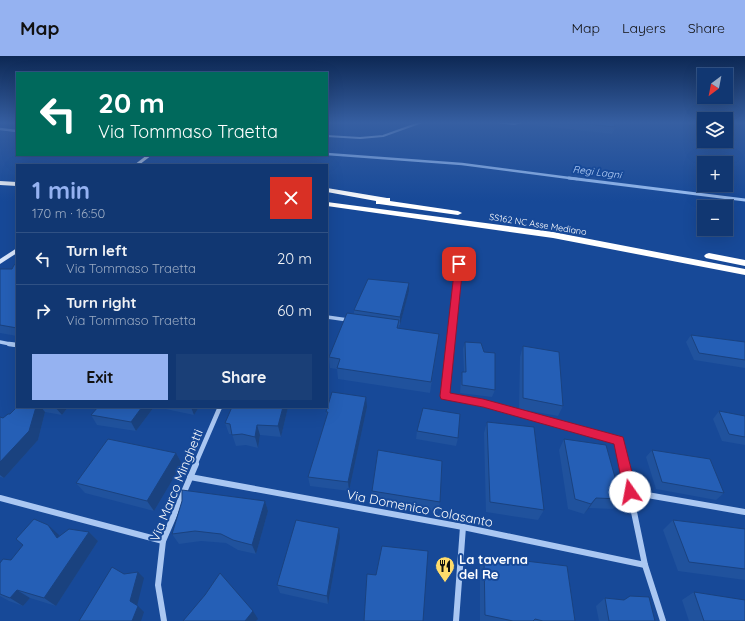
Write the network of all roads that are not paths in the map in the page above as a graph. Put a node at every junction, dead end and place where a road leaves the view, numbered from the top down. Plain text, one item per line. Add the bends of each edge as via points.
1 (149, 156) edge
2 (137, 164) edge
3 (0, 178) edge
4 (16, 178) edge
5 (0, 183) edge
6 (16, 184) edge
7 (328, 190) edge
8 (328, 196) edge
9 (328, 204) edge
10 (328, 208) edge
11 (439, 214) junction
12 (16, 251) edge
13 (0, 262) edge
14 (745, 263) edge
15 (459, 264) dead end
16 (745, 272) edge
17 (328, 317) edge
18 (356, 321) edge
19 (0, 342) edge
20 (16, 345) edge
21 (220, 408) edge
22 (190, 477) junction
23 (630, 492) junction
24 (0, 498) edge
25 (745, 512) edge
26 (463, 527) junction
27 (163, 541) junction
28 (646, 565) junction
29 (164, 621) edge
30 (456, 621) edge
31 (663, 621) edge

1 - 2 main road
3 - 4 highway
5 - 6 highway
7 - 11 highway
8 - 11 highway, SS162 NC Asse Mediano
9 - 11 highway, SS162 NC Asse Mediano
10 - 11 highway
11 - 14 highway, SS162 NC Asse Mediano via 562,230
11 - 16 highway, SS162 NC Asse Mediano
12 - 13 main road
15 - 23 street via 445,396 483,403 619,441
17 - 18 street
19 - 20 street
21 - 22 street, Via Marco Minghetti
22 - 26 street, Via Domenico Colasanto
22 - 27 street, Via Marco Minghetti
23 - 25 street
23 - 28 street
24 - 27 street
26 - 28 street, Via Domenico Colasanto
26 - 30 street
27 - 29 street, Via Marco Minghetti via 158,585
28 - 31 street

